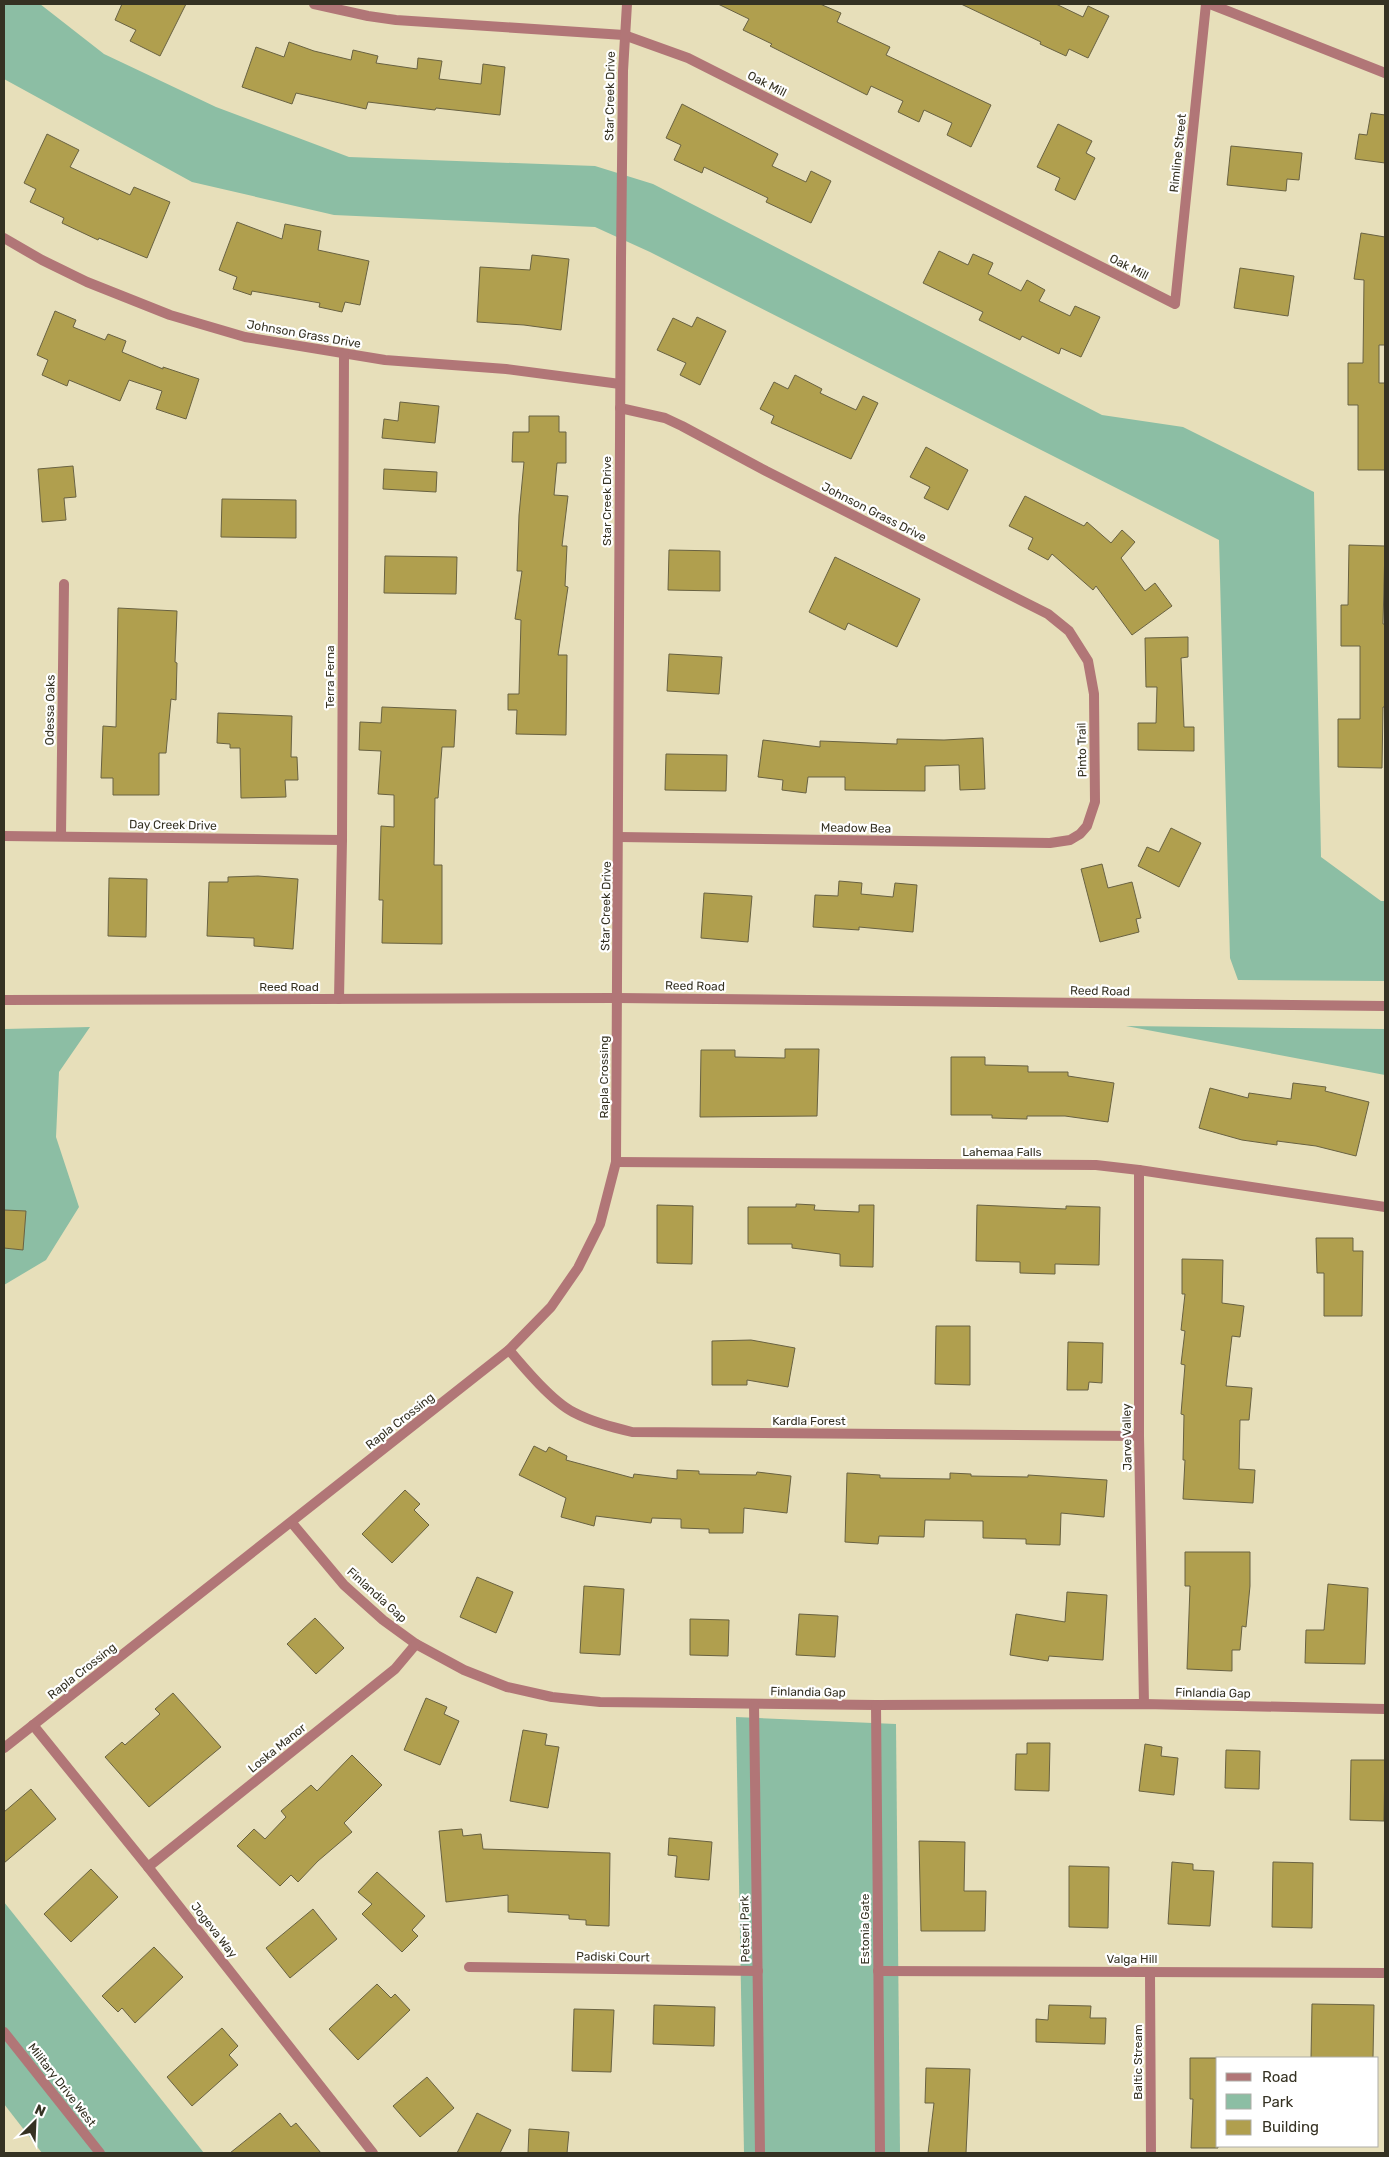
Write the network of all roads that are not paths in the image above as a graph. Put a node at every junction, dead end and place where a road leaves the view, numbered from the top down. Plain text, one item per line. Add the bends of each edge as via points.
1 (314, 4) edge
2 (627, 4) edge
3 (1208, 4) edge
4 (338, 7) edge
5 (624, 35) junction
6 (1385, 73) edge
7 (4, 238) edge
8 (1175, 304) joint
9 (344, 354) junction
10 (620, 384) junction
11 (620, 408) junction
12 (64, 584) dead end
13 (1091, 672) joint
14 (1087, 826) joint
15 (4, 836) edge
16 (61, 836) junction
17 (619, 837) junction
18 (342, 840) junction
19 (617, 998) junction
20 (338, 999) junction
21 (4, 1000) edge
22 (1385, 1006) edge
23 (616, 1162) junction
24 (1139, 1170) junction
25 (1385, 1207) edge
26 (509, 1350) junction
27 (1139, 1436) junction
28 (292, 1523) junction
29 (416, 1644) junction
30 (754, 1704) junction
31 (1144, 1704) junction
32 (876, 1705) junction
33 (1385, 1709) edge
34 (33, 1724) junction
35 (4, 1748) edge
36 (148, 1868) junction
37 (469, 1967) dead end
38 (758, 1971) junction
39 (878, 1971) junction
40 (1150, 1972) junction
41 (1385, 1973) edge
42 (4, 2032) edge
43 (100, 2153) edge
44 (372, 2153) edge
45 (760, 2153) edge
46 (880, 2153) edge
47 (1151, 2153) edge

1 - 4 street, Oak Mill
2 - 5 street, Star Creek Drive
3 - 6 street
3 - 8 street, Rimline Street
4 - 5 street, Oak Mill via 396,20
5 - 8 street, Oak Mill via 688,58
5 - 10 street, Star Creek Drive
7 - 9 street, Johnson Grass Drive via 78,277 170,315 245,337
9 - 10 street, Johnson Grass Drive via 506,369
9 - 18 street, Terra Ferna
10 - 11 street, Star Creek Drive
11 - 13 street, Johnson Grass Drive via 664,418 682,426 1048,614 1073,636
11 - 17 street, Star Creek Drive
12 - 16 street, Odessa Oaks
13 - 14 street, Pinto Trail via 1095,802
14 - 17 street, Meadow Bea via 1070,840 1050,843
15 - 16 street, Day Creek Drive
16 - 18 street, Day Creek Drive
17 - 19 street, Star Creek Drive
18 - 20 street, Terra Ferna
19 - 20 street, Reed Road
19 - 22 street, Reed Road
19 - 23 street, Rapla Crossing
20 - 21 street, Reed Road
23 - 24 street, Lahemaa Falls via 1096,1165
23 - 26 street, Rapla Crossing via 600,1224 578,1268 551,1307
24 - 25 street, Lahemaa Falls
24 - 27 street, Jarve Valley
26 - 27 street, Kardla Forest via 537,1382 572,1411 604,1426 632,1432
26 - 28 street, Rapla Crossing
27 - 31 street, Jarve Valley
28 - 29 street, Finlandia Gap via 344,1585
28 - 34 street, Rapla Crossing
29 - 30 street, Finlandia Gap via 464,1670 507,1687 552,1697 600,1702
29 - 36 street, Loska Manor via 395,1669
30 - 32 street, Finlandia Gap
30 - 38 street, Petseri Park
31 - 32 street, Finlandia Gap
31 - 33 street, Finlandia Gap
32 - 39 street, Estonia Gate
34 - 35 street, Rapla Crossing
34 - 36 street, Jogeva Way
36 - 44 street, Jogeva Way
37 - 38 street, Padiski Court
38 - 45 street, Petseri Park
39 - 40 street, Valga Hill
39 - 46 street, Estonia Gate
40 - 41 street, Valga Hill
40 - 47 street, Baltic Stream
42 - 43 street, Military Drive West

